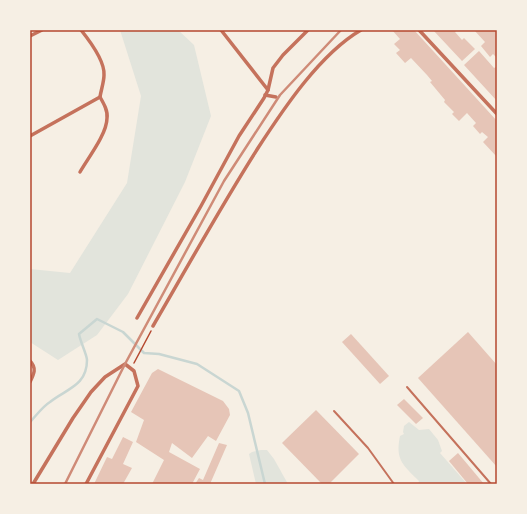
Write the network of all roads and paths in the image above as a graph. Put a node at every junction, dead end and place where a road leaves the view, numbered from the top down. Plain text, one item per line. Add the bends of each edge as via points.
1 (42, 30) edge
2 (81, 30) edge
3 (221, 30) edge
4 (308, 30) edge
5 (361, 30) edge
6 (419, 30) edge
7 (30, 36) edge
8 (268, 90) junction
9 (266, 95) junction
10 (100, 97) junction
11 (276, 97) dead end
12 (497, 114) edge
13 (30, 136) edge
14 (80, 172) dead end
15 (137, 318) dead end
16 (153, 326) joint
17 (30, 361) edge
18 (131, 369) junction
19 (30, 382) edge
20 (407, 386) dead end
21 (334, 411) dead end
22 (33, 484) edge
23 (86, 484) edge
24 (394, 484) edge
25 (491, 484) edge

1 - 7 street
2 - 10 street via 91,43 104,69
3 - 8 street
4 - 8 street via 273,68
5 - 16 street via 334,51 288,103 232,189
6 - 12 street
8 - 9 street
9 - 11 street
9 - 15 street via 239,136
10 - 13 street
10 - 14 street via 107,112 107,123
16 - 18 path
17 - 19 street via 34,368
18 - 22 street via 125,364 105,377 91,392
18 - 23 street via 134,371 138,386
20 - 25 lane
21 - 24 lane via 368,448

